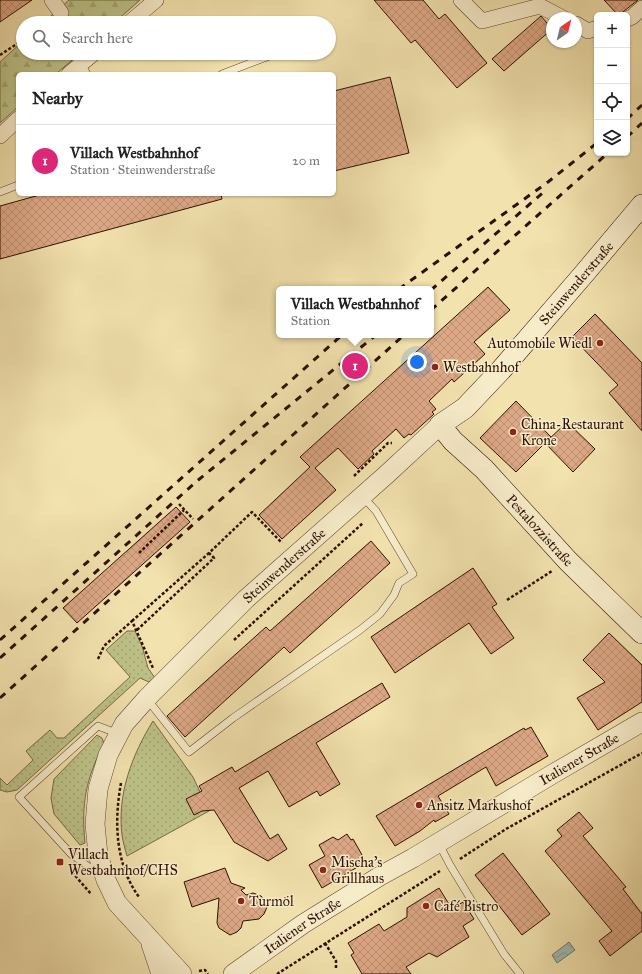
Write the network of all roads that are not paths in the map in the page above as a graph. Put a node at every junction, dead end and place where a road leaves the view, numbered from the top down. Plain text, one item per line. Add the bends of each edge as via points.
1 (52, 0) edge
2 (156, 0) edge
3 (461, 0) edge
4 (642, 8) edge
5 (552, 12) edge
6 (61, 13) dead end
7 (137, 16) edge
8 (630, 18) edge
9 (582, 28) edge
10 (594, 29) edge
11 (90, 60) edge
12 (259, 60) edge
13 (84, 69) edge
14 (227, 72) edge
15 (16, 121) edge
16 (0, 136) edge
17 (16, 186) edge
18 (0, 192) edge
19 (642, 205) edge
20 (440, 424) junction
21 (362, 496) junction
22 (642, 633) edge
23 (146, 698) junction
24 (642, 722) edge
25 (119, 734) junction
26 (438, 842) junction
27 (106, 880) junction
28 (149, 938) junction
29 (190, 972) edge
30 (161, 974) edge
31 (234, 974) edge
32 (520, 974) edge

1 - 6 street
2 - 7 street
3 - 5 street via 482,21 540,6
4 - 8 street
9 - 10 street via 588,31
11 - 13 street
12 - 14 lane
15 - 16 street
17 - 18 lane
19 - 20 main road, Steinwenderstraße via 501,370 465,408
20 - 21 street, Steinwenderstraße
20 - 22 main road, Pestalozzistraße via 453,441 484,469 568,561
21 - 23 street, Steinwenderstraße via 246,599
21 - 23 lane via 376,511 413,574 399,583 394,595 380,614 189,752
23 - 25 street, Steinwenderstraße
24 - 26 street, Italiener Straße
25 - 27 street, Steinwenderstraße via 108,754 98,789 95,824 98,855
25 - 27 lane via 98,726 19,797 71,854
26 - 31 street, Italiener Straße via 303,924
26 - 32 lane via 504,954
27 - 28 street, Steinwenderstraße via 117,903
28 - 29 street, Steinwenderstraße
28 - 30 street

